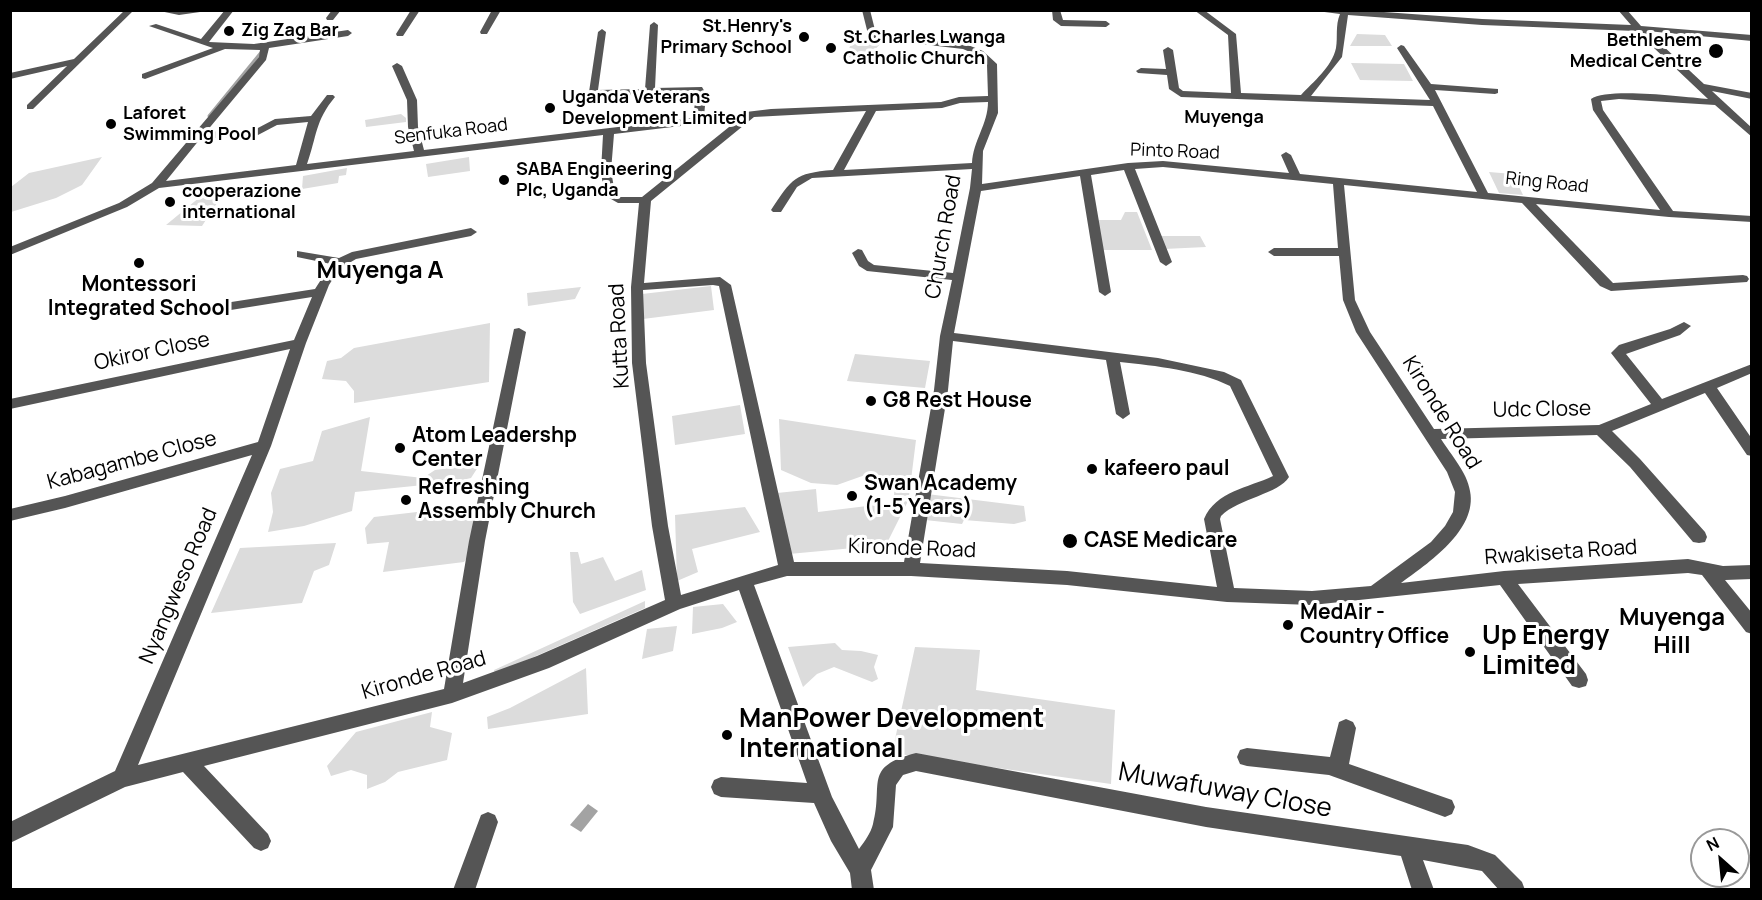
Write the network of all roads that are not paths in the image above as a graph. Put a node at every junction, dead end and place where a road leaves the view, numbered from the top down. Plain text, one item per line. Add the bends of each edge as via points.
1 (130, 10) edge
2 (159, 10) edge
3 (210, 10) edge
4 (230, 10) edge
5 (337, 10) edge
6 (416, 10) edge
7 (496, 10) edge
8 (866, 10) edge
9 (1056, 10) edge
10 (1198, 10) edge
11 (1313, 10) edge
12 (1439, 10) edge
13 (1511, 10) edge
14 (1622, 10) edge
15 (1345, 13) junction
16 (1370, 13) edge
17 (330, 18) dead end
18 (1445, 20) junction
19 (1106, 24) dead end
20 (1527, 24) junction
21 (654, 25) dead end
22 (153, 26) dead end
23 (1638, 28) junction
24 (483, 32) dead end
25 (602, 32) dead end
26 (348, 33) dead end
27 (400, 34) dead end
28 (1752, 38) edge
29 (203, 43) junction
30 (225, 46) junction
31 (260, 46) junction
32 (1401, 48) dead end
33 (1168, 50) dead end
34 (77, 62) junction
35 (397, 66) dead end
36 (1141, 71) dead end
37 (1172, 72) junction
38 (10, 76) edge
39 (145, 76) dead end
40 (1699, 86) junction
41 (1428, 87) junction
42 (650, 91) junction
43 (1495, 91) dead end
44 (1236, 96) junction
45 (1752, 96) edge
46 (330, 97) dead end
47 (1305, 97) junction
48 (993, 99) junction
49 (1716, 102) junction
50 (1437, 103) junction
51 (30, 107) dead end
52 (873, 108) junction
53 (750, 115) junction
54 (313, 119) junction
55 (699, 120) junction
56 (609, 130) junction
57 (1752, 134) edge
58 (196, 136) junction
59 (420, 153) junction
60 (1286, 155) dead end
61 (976, 166) junction
62 (1128, 166) junction
63 (300, 168) junction
64 (837, 172) junction
65 (1085, 172) junction
66 (1297, 178) junction
67 (1338, 183) junction
68 (156, 185) junction
69 (976, 188) junction
70 (1484, 195) junction
71 (645, 200) junction
72 (1525, 200) junction
73 (777, 210) dead end
74 (1670, 214) junction
75 (1752, 219) edge
76 (471, 232) dead end
77 (10, 252) edge
78 (1274, 252) dead end
79 (1344, 252) junction
80 (858, 253) dead end
81 (302, 254) dead end
82 (339, 262) junction
83 (1166, 262) dead end
84 (957, 277) junction
85 (1743, 279) dead end
86 (637, 287) junction
87 (320, 292) junction
88 (1105, 292) dead end
89 (212, 309) dead end
90 (1684, 326) dead end
91 (519, 332) dead end
92 (946, 336) junction
93 (299, 343) junction
94 (1112, 357) junction
95 (1752, 368) edge
96 (1708, 386) junction
97 (10, 404) edge
98 (1659, 405) junction
99 (1123, 414) dead end
100 (1601, 430) junction
101 (1429, 434) junction
102 (264, 446) junction
103 (1752, 451) edge
104 (10, 515) edge
105 (1699, 537) dead end
106 (787, 569) junction
107 (911, 569) junction
108 (1707, 570) junction
109 (1752, 572) edge
110 (1504, 578) junction
111 (744, 581) junction
112 (1375, 593) junction
113 (1227, 595) junction
114 (674, 604) junction
115 (1752, 627) edge
116 (1579, 680) dead end
117 (452, 694) junction
118 (1346, 728) dead end
119 (1247, 757) dead end
120 (186, 761) junction
121 (1338, 768) junction
122 (122, 778) junction
123 (721, 787) dead end
124 (819, 794) junction
125 (1445, 807) dead end
126 (488, 822) dead end
127 (10, 833) edge
128 (261, 841) dead end
129 (1408, 847) junction
130 (862, 879) edge
131 (464, 890) edge
132 (1423, 890) edge
133 (1514, 890) edge

1 - 34 street
2 - 3 street
4 - 29 street
5 - 17 street
6 - 27 street
7 - 24 street
8 - 48 street, Church Road via 872,36 980,52 992,64
9 - 19 street via 1061,22
10 - 44 street via 1232,34
11 - 15 street
12 - 18 street
13 - 20 street
14 - 23 street
15 - 16 street
15 - 47 street via 1340,25 1340,50
16 - 18 street
18 - 20 street
20 - 23 street
21 - 42 street
22 - 29 street
23 - 28 street
23 - 40 street
25 - 42 street via 594,92
26 - 31 street
29 - 30 street
30 - 31 street
30 - 39 street
31 - 58 street via 265,49 262,58
32 - 41 street
33 - 37 street
34 - 38 street
34 - 51 street
35 - 59 street via 412,100 413,127
36 - 37 street
37 - 44 street via 1174,89 1181,94
40 - 45 street
40 - 49 street
41 - 43 street
41 - 50 street
42 - 55 street via 699,89
44 - 47 street
46 - 54 street
47 - 50 street
48 - 52 street, Senfuka Road
48 - 61 street, Church Road via 993,113
49 - 57 street
49 - 74 street via 1619,96 1596,99 1598,110
50 - 70 street
52 - 53 street, Senfuka Road
52 - 64 street
53 - 55 street, Senfuka Road
53 - 71 street
54 - 58 street via 275,122 258,132
54 - 63 street via 307,154
55 - 56 street, Senfuka Road
56 - 59 street, Senfuka Road
56 - 71 street via 606,171 610,195 618,200
58 - 68 street
59 - 63 street, Senfuka Road
60 - 66 street
61 - 64 street
61 - 69 street, Church Road
62 - 65 street, Pinto Road
62 - 66 street, Pinto Road via 1163,164
62 - 83 street
63 - 68 street, Senfuka Road
64 - 73 street via 800,179
65 - 69 street, Pinto Road
65 - 88 street
66 - 67 street, Pinto Road
67 - 70 street, Ring Road
67 - 79 street, Kironde Road
68 - 77 street via 123,205
69 - 84 street, Church Road
70 - 72 street, Ring Road
71 - 86 street, Kutta Road
72 - 74 street, Ring Road
72 - 85 street via 1611,287
74 - 75 street, Ring Road
76 - 82 street via 361,253
78 - 79 street
79 - 101 street, Kironde Road via 1349,300 1355,316
80 - 84 street via 871,268
81 - 82 street
82 - 87 street
84 - 92 street, Church Road
86 - 106 street via 714,281 725,285
86 - 114 street, Kutta Road via 639,363
87 - 89 street
87 - 93 street, Nyangweso Road
90 - 98 street via 1618,353
91 - 117 street via 477,541
92 - 94 street
92 - 107 street, Church Road via 941,390
93 - 97 street, Okiror Close
93 - 102 street, Nyangweso Road
94 - 99 street
94 - 113 street via 1158,362 1224,377 1239,387 1281,477 1223,504 1213,513
95 - 96 street, Udc Close
96 - 98 street, Udc Close
96 - 103 street
98 - 100 street, Udc Close
100 - 101 street, Udc Close
100 - 105 street
101 - 112 street, Kironde Road via 1454,471 1462,492 1461,512 1437,547
102 - 104 street, Kabagambe Close
102 - 122 street, Nyangweso Road
106 - 107 street, Kironde Road
106 - 111 street, Kironde Road
107 - 113 street, Kironde Road via 1067,578
108 - 109 street, Rwakiseta Road
108 - 110 street, Rwakiseta Road via 1688,566
108 - 115 street
110 - 112 street, Rwakiseta Road
110 - 116 street
111 - 114 street, Kironde Road
111 - 124 street
112 - 113 street, Kironde Road via 1312,598
114 - 117 street, Kironde Road via 543,662
117 - 120 street, Kironde Road
118 - 121 street
119 - 121 street
120 - 122 street, Kironde Road
120 - 128 street
121 - 125 street
122 - 127 street, Kironde Road
123 - 124 street
124 - 130 street
126 - 131 street
129 - 130 street, Muwafuway Close via 1206,818 916,762 897,767 886,782 883,827
129 - 132 street
129 - 133 street, Muwafuway Close via 1488,862

